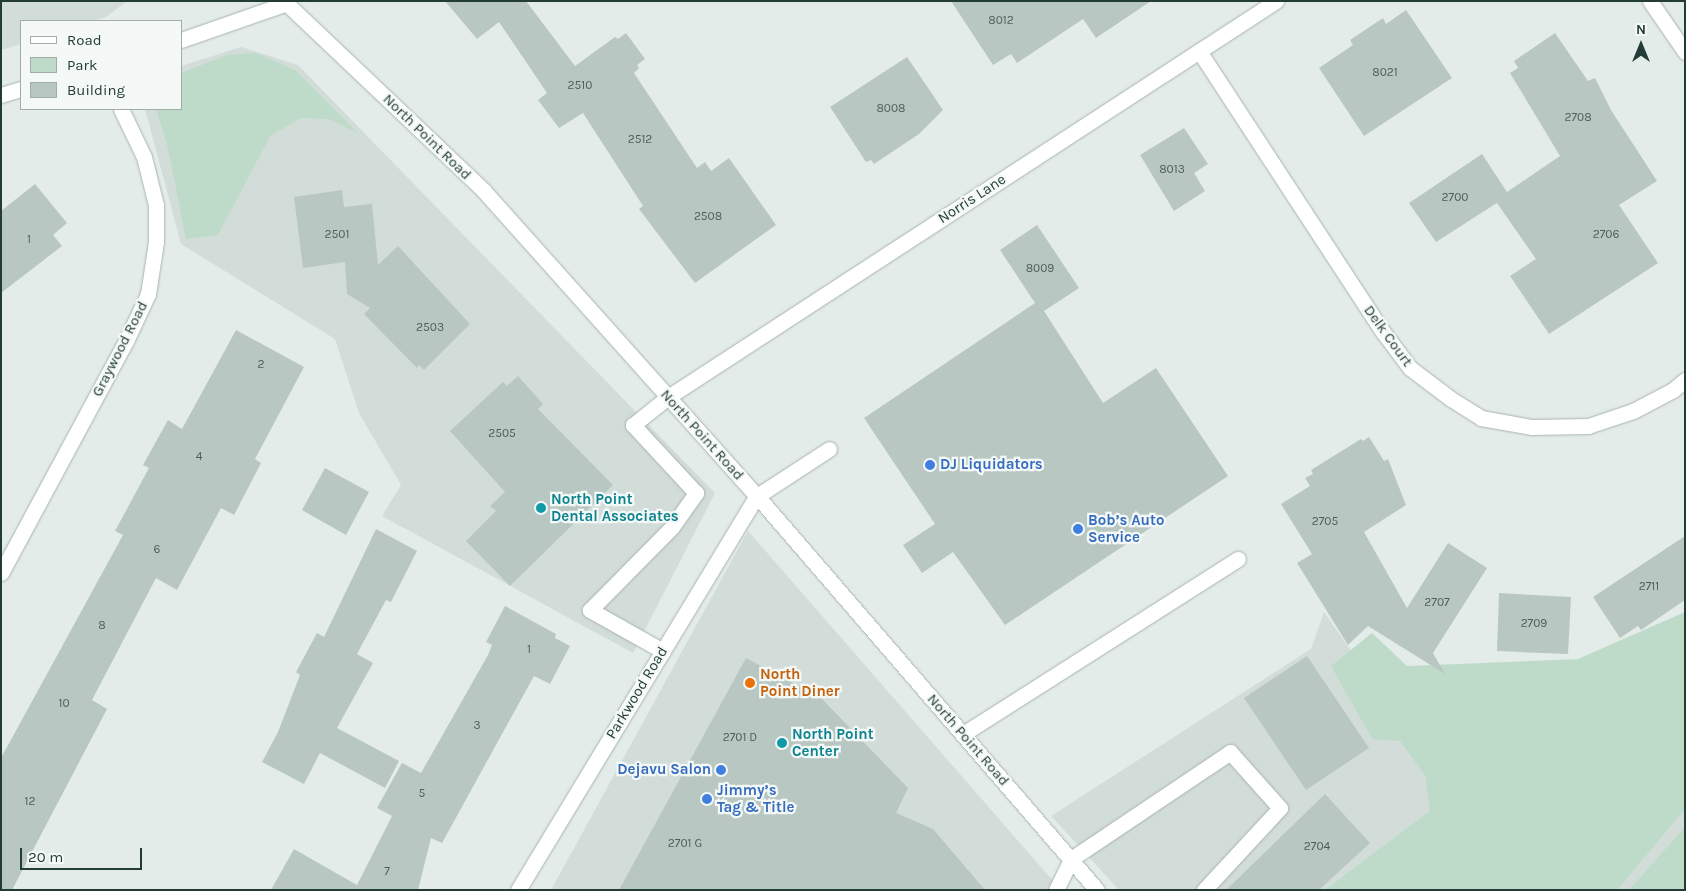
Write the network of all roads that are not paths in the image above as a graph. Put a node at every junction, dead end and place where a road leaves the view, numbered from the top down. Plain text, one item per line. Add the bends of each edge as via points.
1 (1276, 1) edge
2 (1650, 1) edge
3 (288, 2) edge
4 (182, 40) edge
5 (1199, 51) junction
6 (1685, 52) edge
7 (20, 89) edge
8 (1, 94) edge
9 (122, 110) edge
10 (1685, 380) edge
11 (668, 397) junction
12 (829, 449) dead end
13 (757, 496) junction
14 (1238, 559) dead end
15 (1, 573) edge
16 (663, 651) junction
17 (962, 734) junction
18 (1071, 859) junction
19 (518, 890) edge
20 (1056, 890) edge
21 (1097, 890) edge
22 (1204, 890) edge

1 - 5 street, Norris Lane
2 - 6 street
3 - 4 street
3 - 11 street, North Point Road via 484,191
5 - 10 street, Delk Court via 1383,332 1410,368 1451,399 1482,418 1532,427 1588,426 1633,411
5 - 11 street, Norris Lane
7 - 8 street
9 - 15 street, Graywood Road via 144,157 156,205 156,242 148,294
11 - 13 street, North Point Road
11 - 16 street, Norris Lane via 633,424 696,494 672,527 590,610
12 - 13 street
13 - 16 street, Parkwood Road
13 - 17 street, North Point Road
14 - 17 street
16 - 19 street, Parkwood Road
17 - 18 street, North Point Road
18 - 20 street
18 - 21 street, North Point Road
18 - 22 street via 1230,752 1280,808

